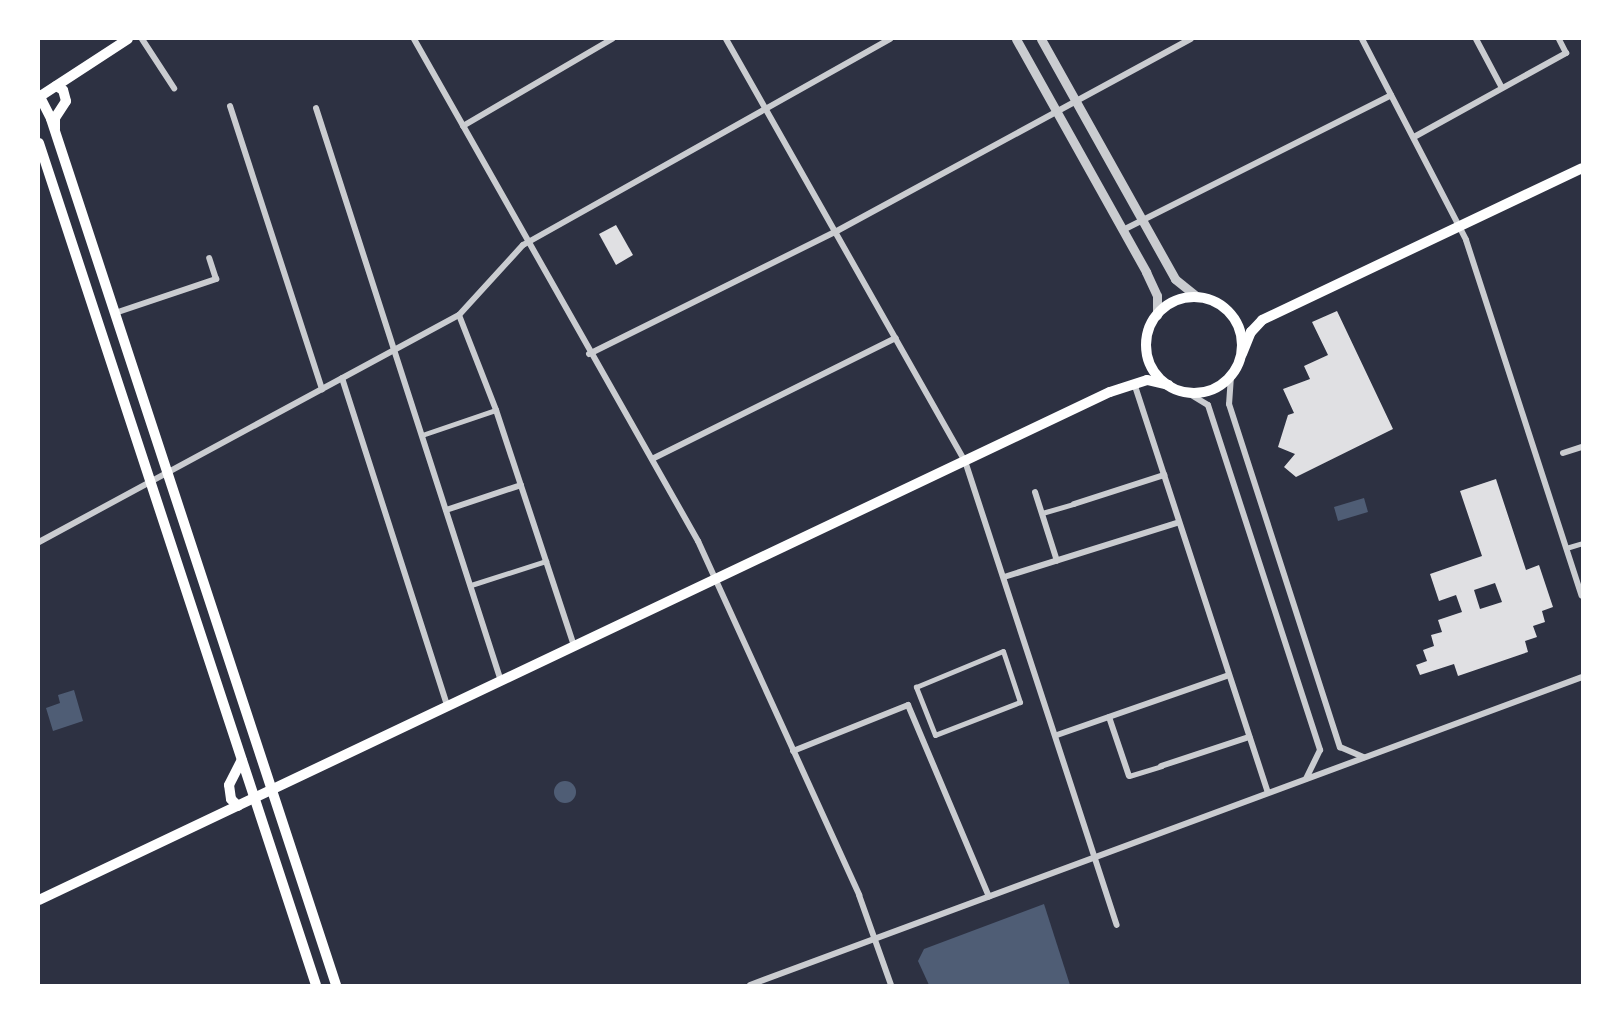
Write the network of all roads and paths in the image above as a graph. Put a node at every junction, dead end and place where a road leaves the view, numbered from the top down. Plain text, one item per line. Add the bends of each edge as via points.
1 (128, 39) edge
2 (142, 39) edge
3 (414, 39) edge
4 (612, 39) edge
5 (726, 39) edge
6 (890, 39) edge
7 (1016, 39) edge
8 (1041, 39) edge
9 (1191, 39) edge
10 (1362, 39) edge
11 (1476, 39) edge
12 (1559, 39) edge
13 (56, 86) junction
14 (174, 87) dead end
15 (1502, 88) junction
16 (1391, 95) junction
17 (39, 96) edge
18 (1075, 100) junction
19 (230, 106) dead end
20 (316, 108) dead end
21 (765, 109) junction
22 (1056, 110) junction
23 (463, 126) junction
24 (55, 132) junction
25 (1414, 137) junction
26 (39, 143) edge
27 (1582, 168) edge
28 (1141, 220) junction
29 (1460, 226) junction
30 (1123, 230) junction
31 (835, 232) junction
32 (528, 241) junction
33 (209, 258) dead end
34 (1197, 297) junction
35 (115, 313) junction
36 (459, 315) junction
37 (1157, 315) junction
38 (896, 338) junction
39 (394, 349) junction
40 (589, 354) junction
41 (1242, 354) junction
42 (1231, 376) junction
43 (342, 378) junction
44 (1134, 383) junction
45 (1168, 385) junction
46 (322, 389) junction
47 (1188, 393) junction
48 (496, 410) junction
49 (422, 435) junction
50 (1582, 447) edge
51 (1563, 453) dead end
52 (652, 459) junction
53 (965, 461) junction
54 (168, 471) junction
55 (1164, 475) junction
56 (151, 480) junction
57 (521, 485) junction
58 (1035, 492) dead end
59 (1074, 504) joint
60 (446, 510) junction
61 (1042, 513) junction
62 (1179, 522) junction
63 (39, 542) edge
64 (1582, 543) edge
65 (1566, 548) junction
66 (546, 561) junction
67 (1057, 561) junction
68 (1004, 578) junction
69 (715, 580) junction
70 (471, 585) junction
71 (1582, 596) edge
72 (574, 646) junction
73 (1229, 675) junction
74 (1582, 677) edge
75 (501, 681) junction
76 (1020, 702) joint
77 (447, 706) junction
78 (1109, 717) junction
79 (1057, 735) junction
80 (1249, 737) junction
81 (793, 751) junction
82 (1364, 758) junction
83 (242, 759) junction
84 (1161, 766) joint
85 (1129, 776) joint
86 (1306, 779) junction
87 (272, 789) junction
88 (1268, 793) junction
89 (255, 798) junction
90 (238, 806) junction
91 (1096, 857) junction
92 (989, 897) junction
93 (39, 900) edge
94 (1117, 925) dead end
95 (874, 939) junction
96 (316, 985) edge
97 (336, 985) edge
98 (750, 985) edge
99 (891, 985) edge

1 - 13 main road
2 - 14 street
3 - 23 street
4 - 23 street
5 - 21 street
6 - 21 street
7 - 22 street
8 - 18 street
9 - 18 street
10 - 16 street
11 - 15 street
12 - 15 street via 1566,53
13 - 17 main road
13 - 24 main road via 66,97 55,118
15 - 25 street
16 - 25 street
16 - 28 street
17 - 24 main road
18 - 22 street
18 - 28 street
19 - 46 street
20 - 39 street
21 - 31 street
21 - 32 street
22 - 30 street
22 - 31 street
23 - 32 street
24 - 35 main road
25 - 29 street
26 - 56 main road
27 - 29 main road
28 - 30 street
28 - 34 street via 1178,284
29 - 41 main road via 1262,320 1252,330
29 - 65 street
30 - 37 street via 1155,290
31 - 38 street
31 - 40 street
32 - 36 street
32 - 40 street
33 - 35 street via 216,279
34 - 37 main road via 1172,302
34 - 41 main road via 1216,302 1232,315 1241,334
35 - 54 main road
36 - 39 street
36 - 48 street
37 - 45 main road via 1149,328 1146,350 1153,370
38 - 52 street
38 - 53 street
39 - 43 street
39 - 49 street
40 - 52 street
41 - 42 main road
42 - 47 main road via 1212,390
42 - 82 street via 1229,404 1340,747
43 - 46 street
43 - 77 street
44 - 45 main road via 1151,380
44 - 53 main road
44 - 55 street
45 - 47 main road
46 - 54 street
47 - 86 street via 1208,405 1320,750
48 - 49 street
48 - 57 street
49 - 60 street
50 - 51 street
52 - 69 street
53 - 68 street
53 - 69 main road
54 - 56 street
54 - 87 main road
55 - 59 street
55 - 62 street
56 - 63 street
56 - 83 main road
57 - 60 street
57 - 66 street
58 - 61 street
59 - 61 street
60 - 70 street
61 - 67 street
62 - 67 street
62 - 73 street
64 - 65 street
65 - 71 street
66 - 70 street
66 - 72 street
67 - 68 street
68 - 79 street
69 - 72 main road
69 - 81 street
70 - 75 street
72 - 75 main road
73 - 78 street
73 - 80 street
74 - 82 street
75 - 77 main road
76 - 76 street via 1003,651 916,687 935,735
77 - 87 main road
78 - 79 street
78 - 85 street
79 - 91 street
80 - 84 street
80 - 88 street
81 - 92 street via 908,705
81 - 95 street via 859,895
82 - 86 street
83 - 89 main road
83 - 90 main road via 229,785 231,799
84 - 85 street
86 - 88 street
87 - 89 main road
87 - 97 main road
88 - 91 street
89 - 90 main road
89 - 96 main road
90 - 93 main road
91 - 92 street
91 - 94 street
92 - 95 street
95 - 98 street
95 - 99 street

